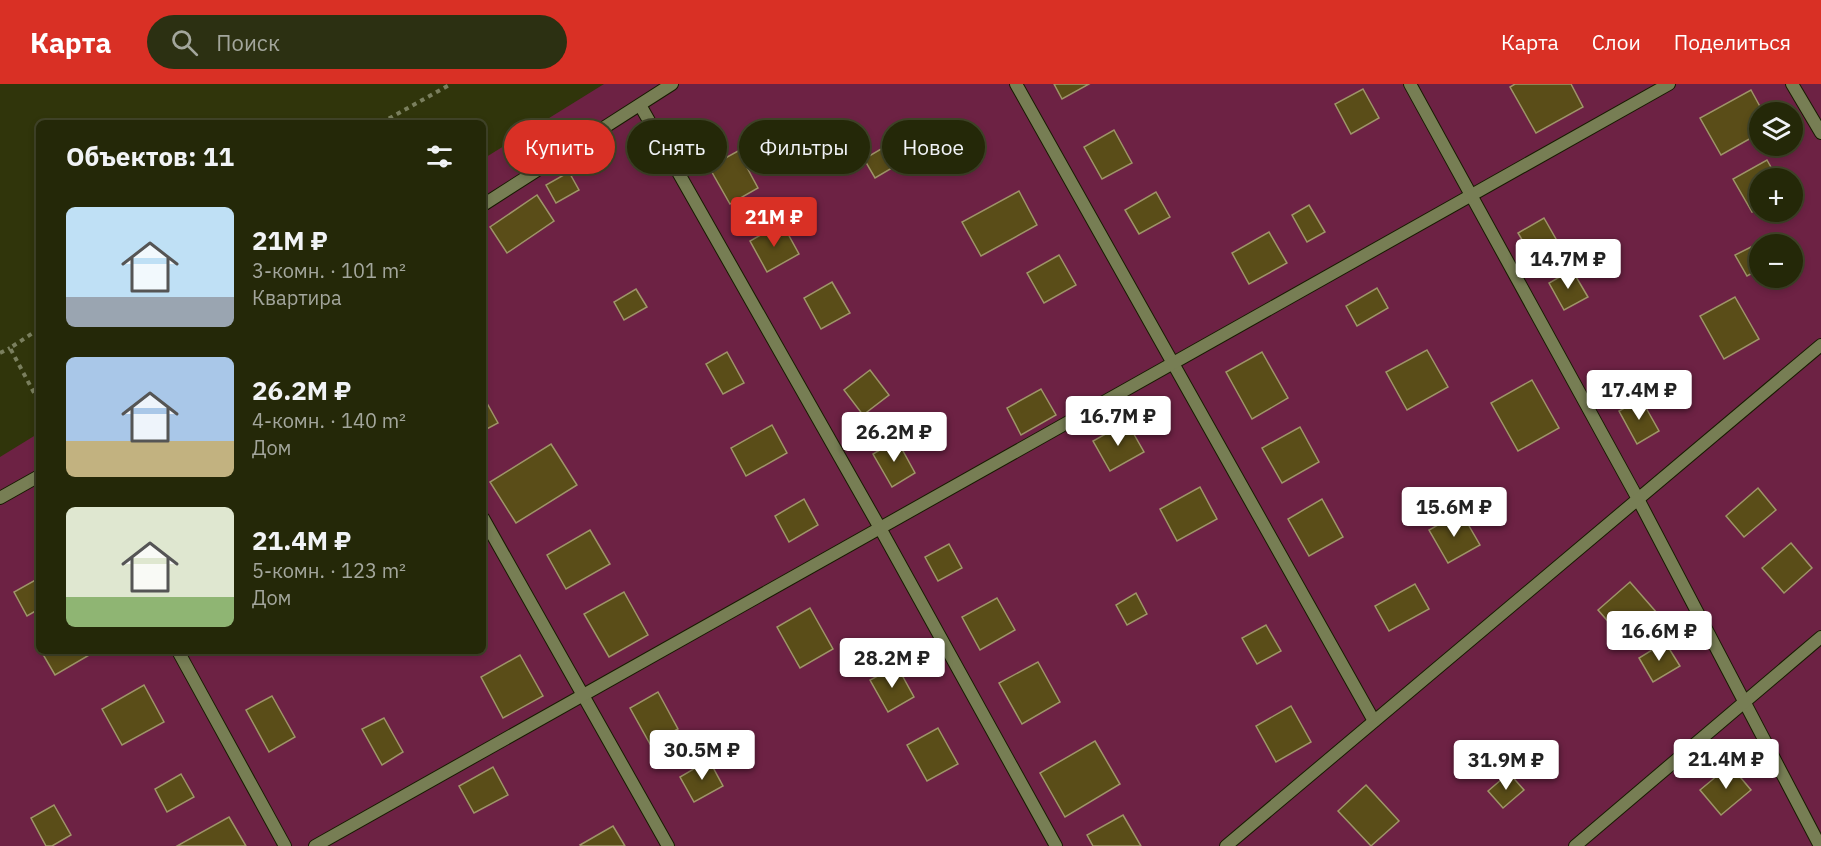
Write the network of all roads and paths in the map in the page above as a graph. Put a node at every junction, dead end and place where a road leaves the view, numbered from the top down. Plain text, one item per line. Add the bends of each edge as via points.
1 (451, 84) edge
2 (672, 84) edge
3 (1016, 84) edge
4 (1410, 84) edge
5 (1669, 84) edge
6 (1792, 84) edge
7 (640, 105) junction
8 (386, 120) edge
9 (1821, 134) edge
10 (1471, 195) junction
11 (486, 203) edge
12 (36, 331) edge
13 (1821, 345) edge
14 (10, 348) junction
15 (0, 353) edge
16 (1174, 363) junction
17 (36, 396) edge
18 (36, 478) edge
19 (0, 498) edge
20 (1638, 499) junction
21 (486, 523) edge
22 (880, 528) junction
23 (1821, 637) edge
24 (179, 654) edge
25 (583, 695) junction
26 (1744, 702) junction
27 (1374, 722) junction
28 (285, 846) edge
29 (315, 846) edge
30 (668, 846) edge
31 (1056, 846) edge
32 (1226, 846) edge
33 (1575, 846) edge
34 (1820, 846) edge

1 - 8 path
2 - 7 street
3 - 16 street
4 - 10 street
5 - 10 street
6 - 9 street
7 - 11 street
7 - 22 street
10 - 16 street
10 - 20 street
12 - 14 path
13 - 20 street
14 - 15 path
14 - 17 path
16 - 22 street
16 - 27 street
18 - 19 street
20 - 26 street
20 - 27 street
21 - 25 street
22 - 25 street
22 - 31 street
23 - 26 street
24 - 28 street
25 - 29 street
25 - 30 street
26 - 33 street
26 - 34 street
27 - 32 street

